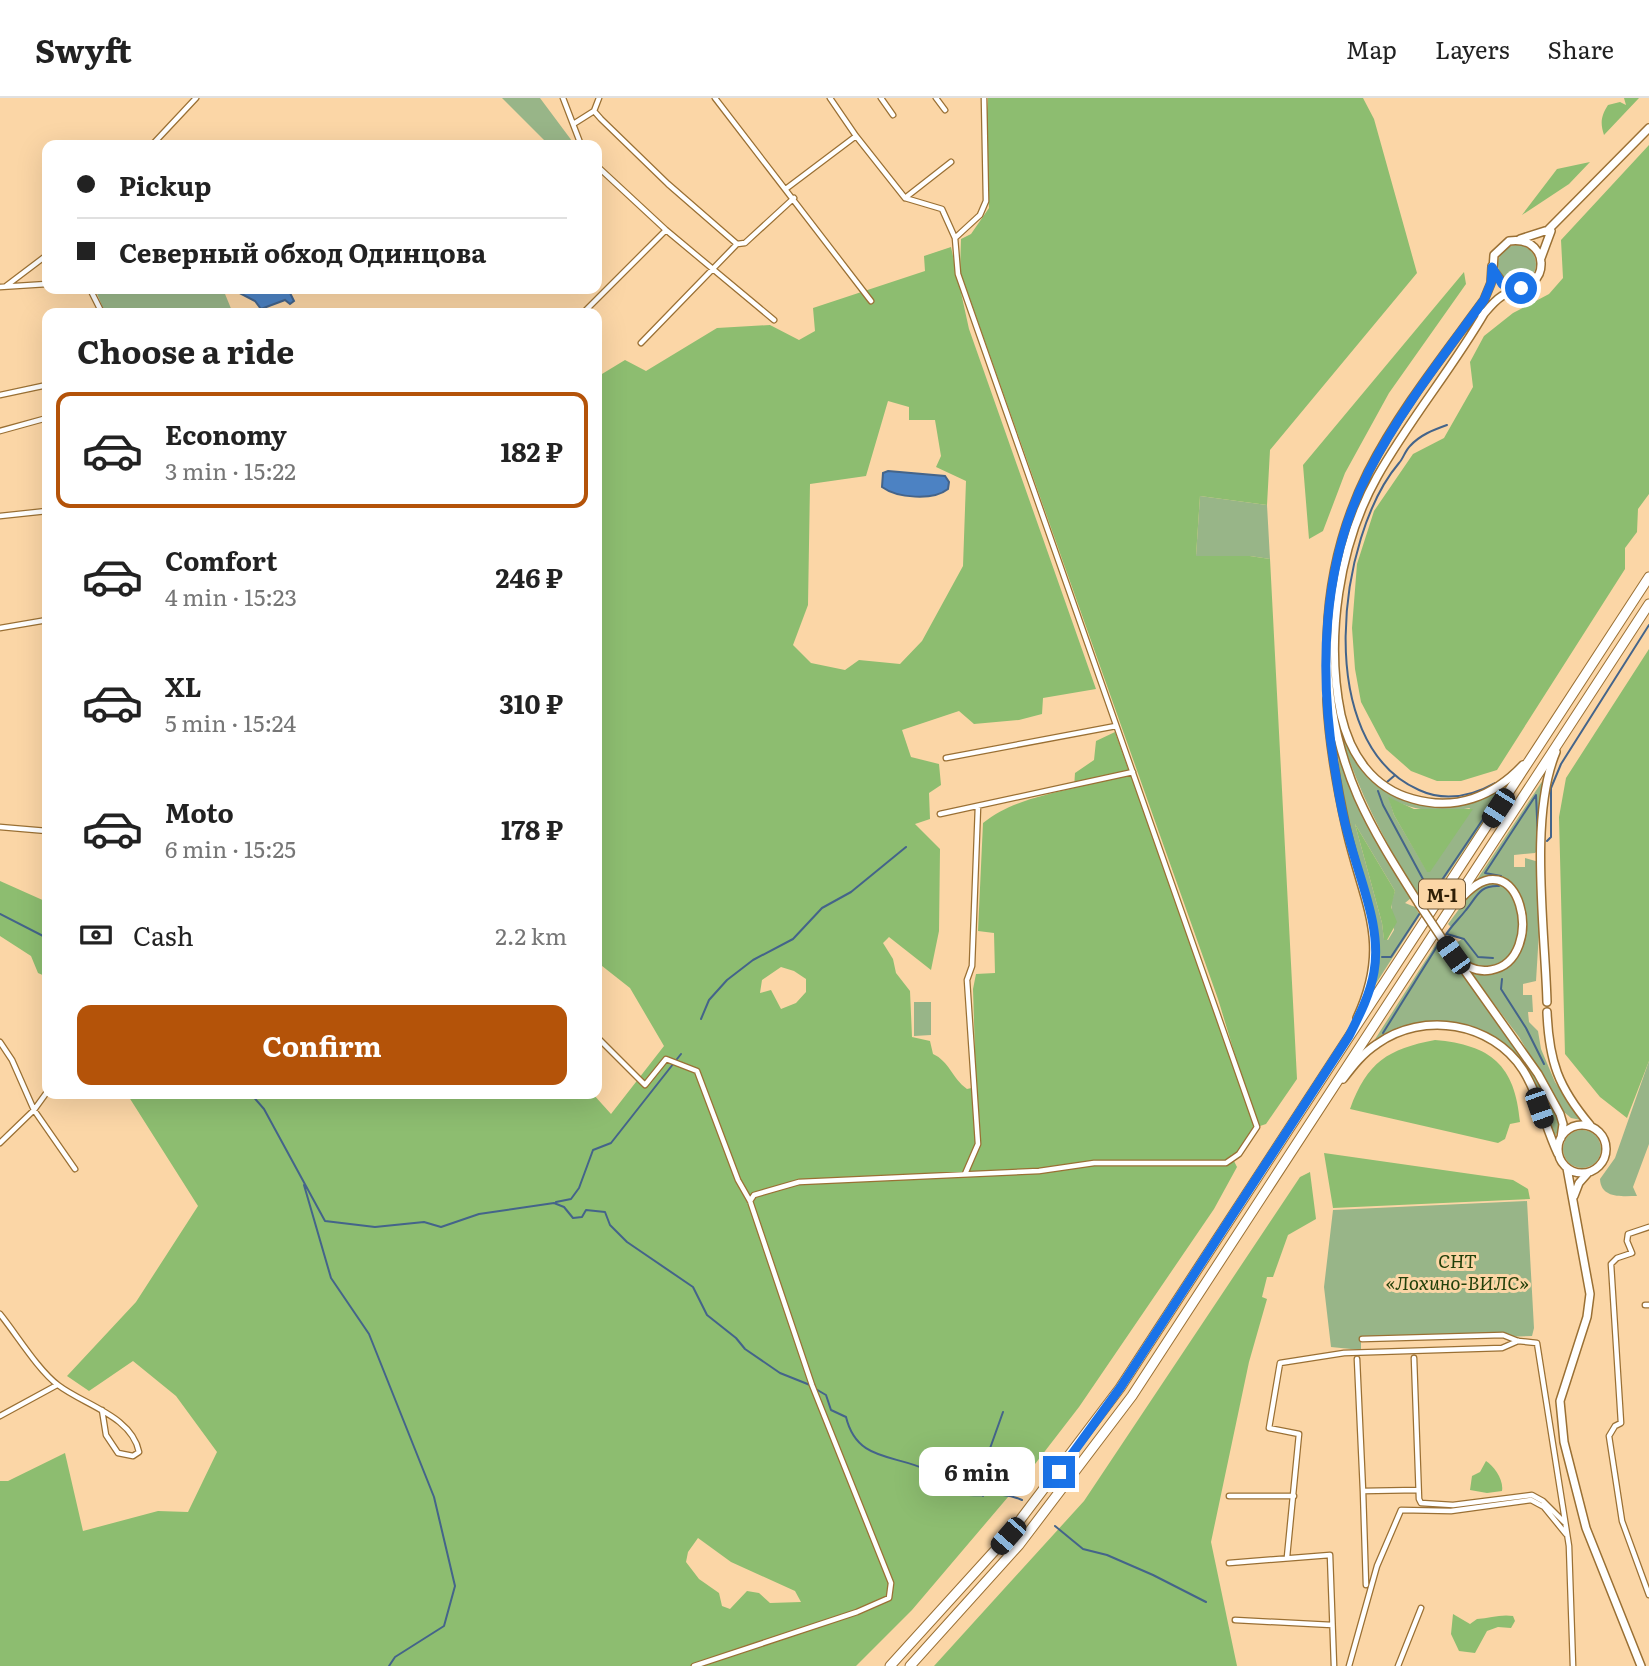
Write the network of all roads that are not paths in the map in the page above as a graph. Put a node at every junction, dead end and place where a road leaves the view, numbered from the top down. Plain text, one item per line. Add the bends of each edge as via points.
1 (196, 98) edge
2 (563, 98) edge
3 (599, 98) edge
4 (715, 98) edge
5 (830, 98) edge
6 (881, 98) edge
7 (936, 98) edge
8 (984, 98) edge
9 (945, 110) dead end
10 (594, 111) junction
11 (893, 115) dead end
12 (575, 123) junction
13 (1649, 128) edge
14 (856, 136) junction
15 (157, 140) edge
16 (580, 140) edge
17 (951, 162) dead end
18 (602, 171) edge
19 (787, 188) junction
20 (794, 198) junction
21 (905, 198) junction
22 (1561, 218) junction
23 (666, 230) junction
24 (955, 238) junction
25 (1513, 240) junction
26 (737, 244) junction
27 (42, 259) edge
28 (1541, 266) junction
29 (1492, 267) junction
30 (714, 270) junction
31 (42, 284) edge
32 (3, 287) edge
33 (1525, 287) junction
34 (602, 294) edge
35 (602, 294) edge
36 (871, 301) dead end
37 (588, 308) edge
38 (1485, 312) junction
39 (774, 320) dead end
40 (641, 343) dead end
41 (1445, 356) junction
42 (42, 386) edge
43 (0, 395) edge
44 (42, 419) edge
45 (0, 431) edge
46 (42, 512) edge
47 (0, 516) edge
48 (1649, 577) edge
49 (1649, 604) edge
50 (42, 621) edge
51 (0, 628) edge
52 (1327, 664) junction
53 (1116, 726) junction
54 (1565, 732) junction
55 (1535, 752) junction
56 (946, 758) dead end
57 (1133, 772) junction
58 (978, 806) junction
59 (940, 814) dead end
60 (0, 827) edge
61 (42, 828) edge
62 (1439, 925) junction
63 (1453, 955) junction
64 (1547, 1002) dead end
65 (1547, 1012) dead end
66 (1349, 1036) junction
67 (0, 1042) edge
68 (602, 1042) edge
69 (1326, 1098) junction
70 (42, 1099) edge
71 (34, 1110) junction
72 (1591, 1127) junction
73 (1561, 1138) junction
74 (0, 1143) edge
75 (1558, 1154) junction
76 (1567, 1168) junction
77 (75, 1169) dead end
78 (1589, 1172) junction
79 (965, 1174) junction
80 (1573, 1200) junction
81 (750, 1201) junction
82 (1649, 1227) edge
83 (0, 1314) edge
84 (1362, 1339) dead end
85 (1518, 1341) junction
86 (1357, 1359) dead end
87 (1414, 1359) dead end
88 (57, 1385) junction
89 (103, 1410) junction
90 (0, 1416) edge
91 (1418, 1490) junction
92 (1363, 1491) junction
93 (1229, 1496) dead end
94 (1294, 1496) junction
95 (1565, 1522) junction
96 (1567, 1534) junction
97 (1287, 1557) junction
98 (1230, 1563) dead end
99 (1366, 1585) dead end
100 (1649, 1595) edge
101 (1421, 1608) dead end
102 (1236, 1620) dead end
103 (1332, 1625) junction
104 (1649, 1661) edge
105 (694, 1666) edge
106 (890, 1666) edge
107 (910, 1666) edge
108 (1334, 1666) edge
109 (1349, 1666) edge
110 (1398, 1666) edge
111 (1573, 1666) edge
112 (1641, 1666) edge

1 - 15 street
2 - 12 street
3 - 10 street
4 - 19 street
5 - 14 street
6 - 11 street
7 - 9 street
8 - 24 street via 986,201 980,215
10 - 12 street
10 - 26 street
12 - 16 street
13 - 22 street
14 - 19 street
14 - 21 street
17 - 21 street
18 - 23 street
19 - 20 street
20 - 26 street via 745,243
20 - 36 street
21 - 24 street via 942,209
22 - 25 street via 1541,234
22 - 28 street via 1546,238
23 - 30 street
23 - 35 street
24 - 53 street via 958,274 972,321
25 - 28 street via 1532,245
25 - 29 street via 1499,248
26 - 30 street
27 - 32 street
28 - 33 street via 1537,278
29 - 33 street via 1502,284
29 - 41 street via 1484,300
30 - 39 street
30 - 40 street
31 - 32 street
33 - 38 street via 1503,295
34 - 37 street
38 - 41 street
38 - 55 street via 1377,478 1358,519 1340,590 1337,685 1344,730 1358,760 1382,785 1409,798 1448,804 1481,796 1502,785
41 - 52 street via 1393,430 1356,500 1333,577
42 - 43 street
44 - 45 street
46 - 47 street
48 - 55 highway, М-1
49 - 54 highway, М-1
50 - 51 street
52 - 63 street, bridge via 1331,704 1350,775 1376,832
52 - 66 street via 1335,772 1376,947 1369,993
53 - 56 street
53 - 57 street
54 - 62 highway, М-1
54 - 64 street via 1547,778 1541,812
55 - 66 highway, М-1
57 - 58 street
57 - 79 street via 1257,1127 1239,1154 1226,1163 1094,1163
58 - 59 street
58 - 79 street via 972,966 967,981 978,1144
60 - 61 street
62 - 63 street via 1481,882 1500,880 1516,893 1521,942 1511,960 1497,968 1477,970
62 - 69 highway, М-1
63 - 73 street via 1538,1074 1560,1114
65 - 72 street via 1552,1064
66 - 106 highway, М-1 via 1086,1436 1008,1536
67 - 71 street
68 - 81 street via 645,1084 666,1059 697,1071
69 - 75 street via 1361,1057 1391,1035 1430,1025 1461,1027 1487,1037 1514,1058 1528,1078
69 - 107 highway, М-1 via 1098,1445 1019,1545
70 - 71 street
71 - 74 street
71 - 77 street
72 - 73 street via 1576,1126
72 - 78 street via 1601,1134 1606,1149 1602,1164
73 - 75 street
75 - 76 street
76 - 78 street
76 - 80 street
78 - 80 street via 1578,1183
79 - 81 street via 799,1182 754,1195
80 - 112 street via 1590,1294 1560,1401 1564,1441 1586,1528
81 - 105 street via 813,1385 891,1583 889,1598 857,1612
82 - 100 street via 1628,1234 1632,1253 1611,1265 1621,1423 1609,1436 1622,1521
83 - 88 street
84 - 85 street via 1503,1335
85 - 94 street via 1502,1348 1344,1353 1303,1362 1283,1360 1269,1427 1299,1434
85 - 95 street via 1537,1343
86 - 92 street
87 - 91 street
88 - 89 street
88 - 90 street
89 - 89 street via 136,1438 139,1452 133,1456 118,1453 106,1434
91 - 92 street
91 - 95 street via 1421,1503 1452,1505 1532,1495
92 - 99 street
93 - 94 street
94 - 97 street
95 - 96 street
96 - 109 street via 1544,1507 1531,1500 1451,1511 1401,1510 1377,1566
96 - 111 street
97 - 98 street
97 - 103 street via 1330,1555
101 - 110 street
102 - 103 street
103 - 108 street
104 - 112 street

